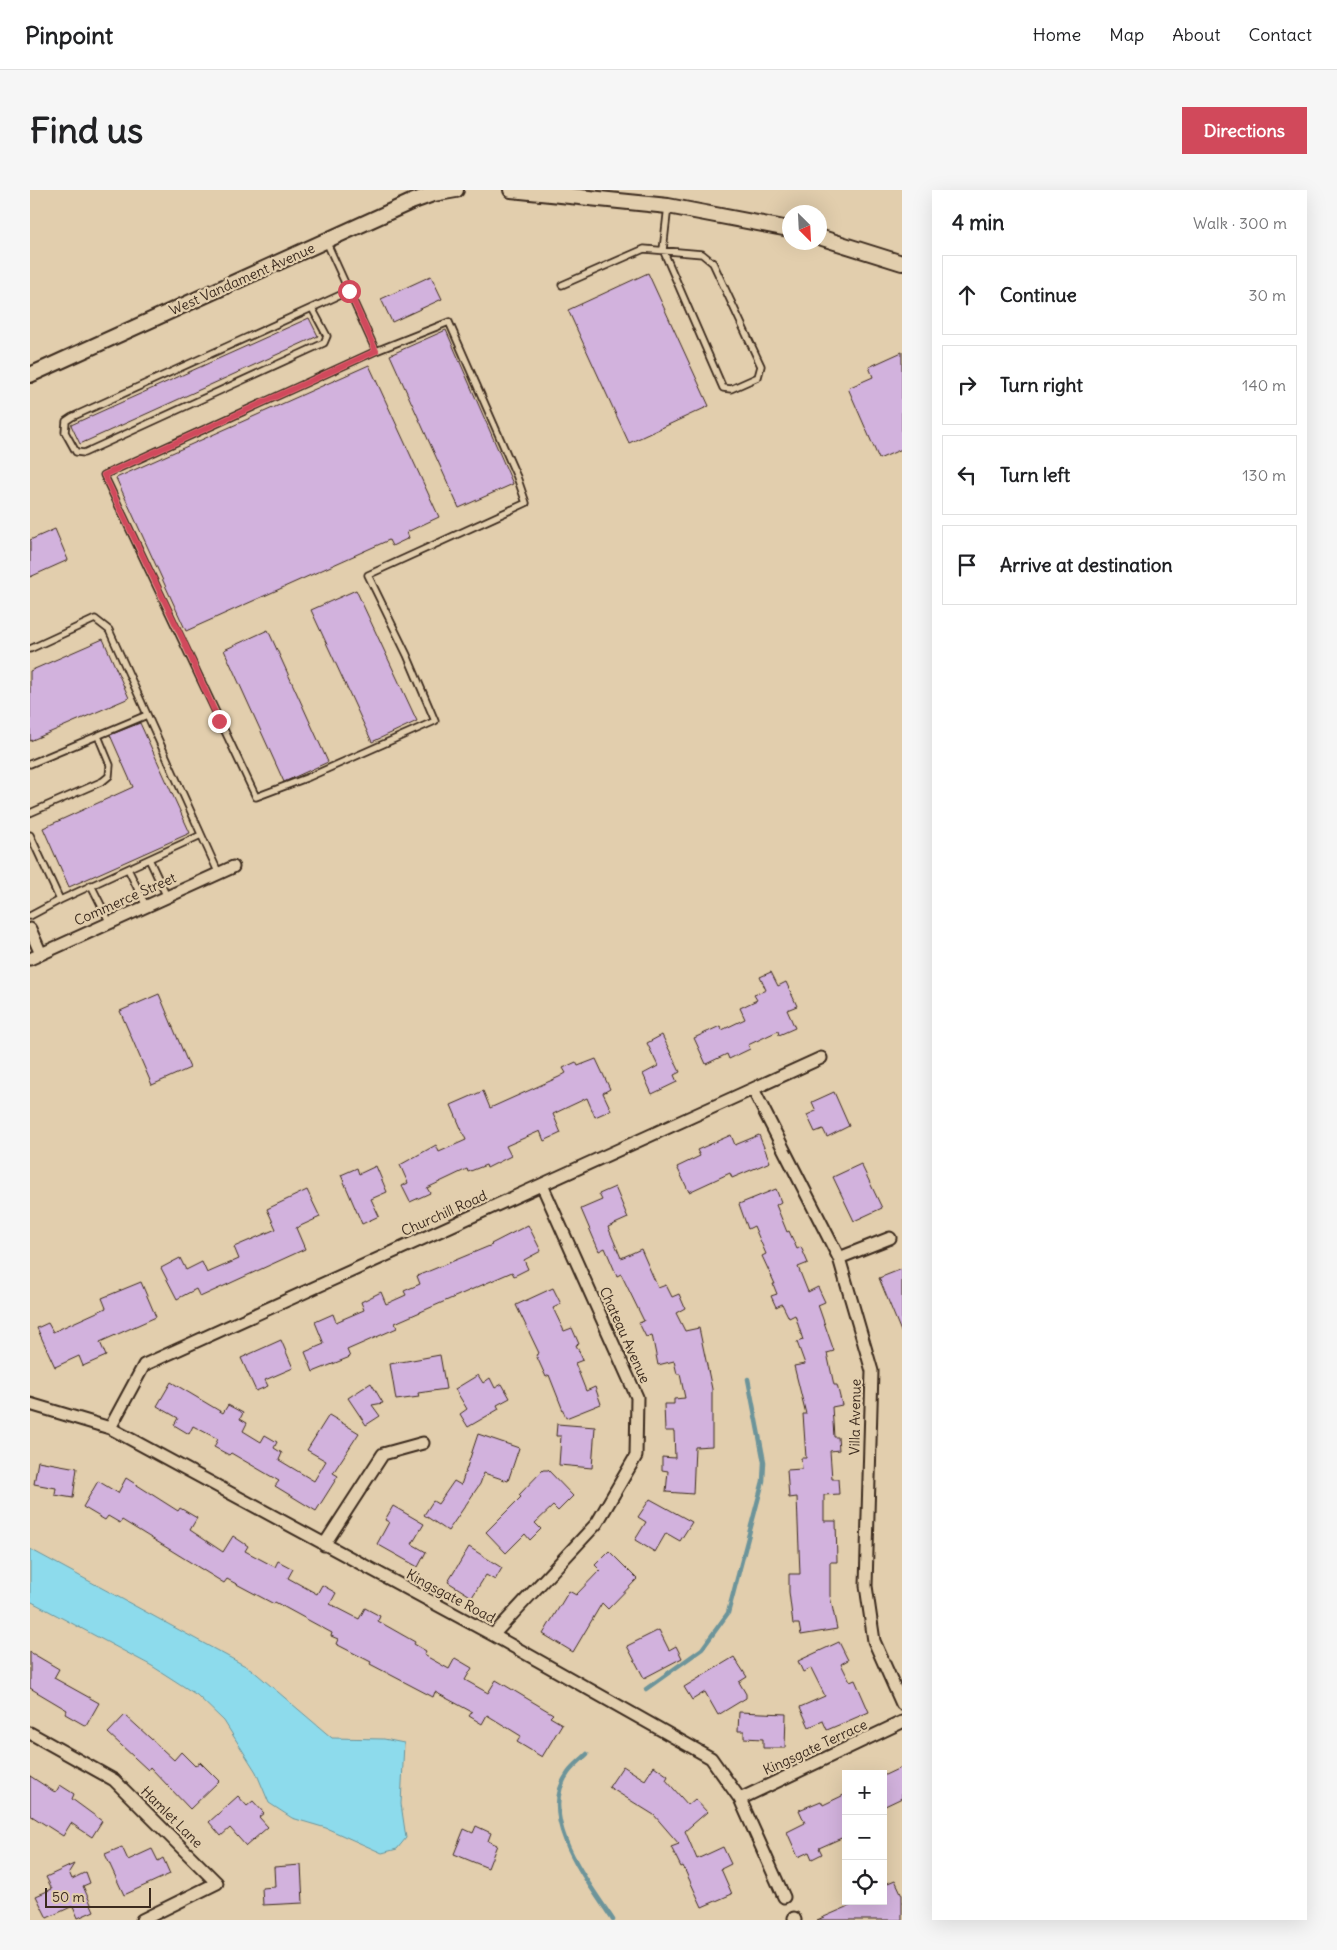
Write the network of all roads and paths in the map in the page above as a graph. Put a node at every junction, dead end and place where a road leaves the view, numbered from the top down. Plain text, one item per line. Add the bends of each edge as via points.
1 (456, 190) edge
2 (511, 190) edge
3 (668, 206) junction
4 (782, 227) edge
5 (827, 238) edge
6 (326, 241) junction
7 (662, 250) junction
8 (902, 263) edge
9 (562, 284) dead end
10 (349, 291) junction
11 (312, 308) junction
12 (376, 351) junction
13 (30, 374) edge
14 (30, 649) edge
15 (147, 716) junction
16 (98, 736) junction
17 (30, 764) edge
18 (30, 813) edge
19 (30, 835) edge
20 (201, 835) junction
21 (149, 859) junction
22 (233, 867) dead end
23 (128, 868) junction
24 (219, 874) junction
25 (91, 885) junction
26 (167, 897) junction
27 (60, 900) junction
28 (146, 906) junction
29 (30, 916) edge
30 (110, 923) junction
31 (30, 929) edge
32 (35, 957) edge
33 (821, 1058) dead end
34 (753, 1089) junction
35 (542, 1185) junction
36 (890, 1238) dead end
37 (839, 1258) junction
38 (30, 1404) edge
39 (110, 1428) junction
40 (423, 1443) dead end
41 (324, 1545) junction
42 (493, 1635) junction
43 (902, 1704) edge
44 (902, 1722) edge
45 (30, 1733) edge
46 (740, 1799) junction
47 (784, 1897) dead end
48 (142, 1920) edge

1 - 6 street, West Vandament Avenue via 411,202
2 - 3 street
3 - 4 street
3 - 7 lane
5 - 8 street
6 - 10 lane
6 - 13 street, West Vandament Avenue
7 - 7 lane via 723,388 731,390 758,377 760,366 712,263 702,254
7 - 9 lane via 644,249
10 - 11 lane
10 - 12 lane
11 - 11 lane via 72,417 66,421 65,432 76,452 84,453 324,343 327,336
12 - 12 lane via 104,475 256,797 435,721 368,575 526,503 449,322
14 - 15 lane via 95,619 109,630
15 - 16 lane
15 - 20 lane
16 - 17 lane
16 - 18 lane via 110,765 109,776
19 - 27 lane
20 - 21 lane
20 - 24 lane
21 - 23 lane
21 - 26 lane
22 - 24 street, Commerce Street
23 - 25 lane
23 - 28 lane
24 - 26 street, Commerce Street
25 - 27 lane
25 - 30 lane
26 - 28 street, Commerce Street
27 - 29 lane
28 - 30 street, Commerce Street
30 - 32 street, Commerce Street
31 - 32 street
33 - 34 street, Churchill Road
34 - 35 street, Churchill Road
34 - 37 street, Villa Avenue
35 - 39 street, Churchill Road via 144,1364
35 - 42 street, Chateau Avenue via 637,1397 636,1456 597,1523
36 - 37 street
37 - 43 street, Villa Avenue via 872,1371 867,1595 874,1641
38 - 39 street, Kingsgate Road
39 - 41 street, Kingsgate Road
40 - 41 street via 383,1454
41 - 42 street, Kingsgate Road
42 - 46 street, Kingsgate Road via 711,1758
44 - 46 street, Kingsgate Terrace
45 - 48 street, Hamlet Lane via 114,1780 217,1883
46 - 47 street, Kingsgate Road

